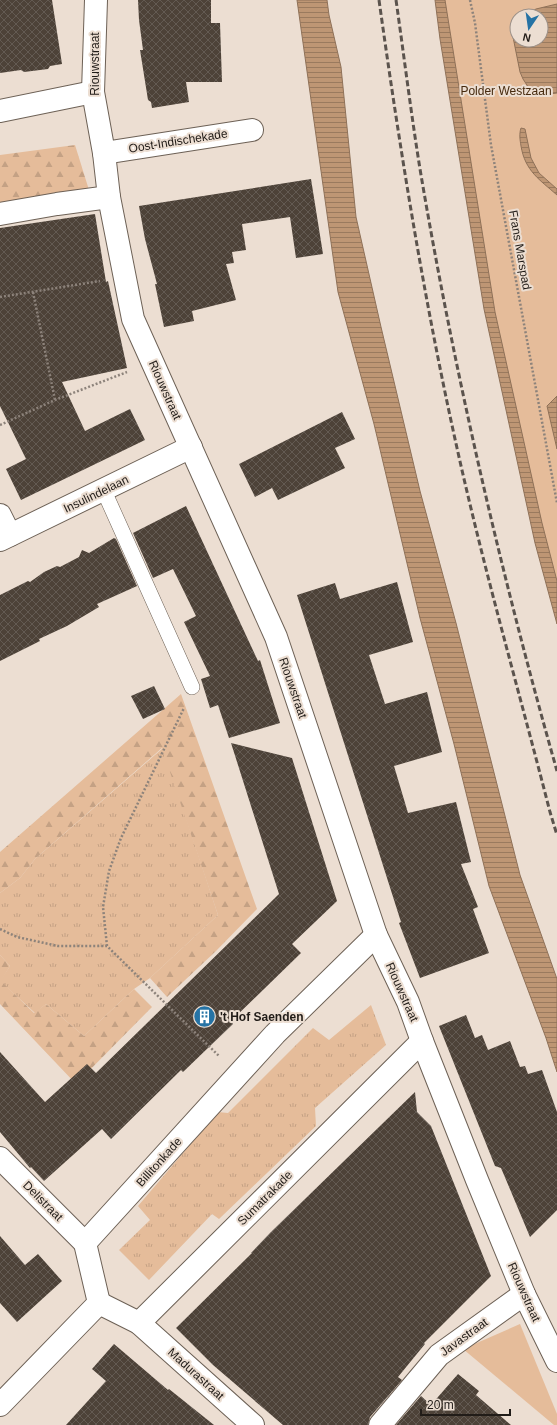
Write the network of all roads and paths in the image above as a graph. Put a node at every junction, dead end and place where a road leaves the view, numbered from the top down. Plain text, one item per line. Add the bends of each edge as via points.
1 (96, 0) edge
2 (470, 0) edge
3 (93, 92) junction
4 (0, 111) edge
5 (252, 130) dead end
6 (104, 153) junction
7 (109, 197) junction
8 (0, 214) edge
9 (126, 276) junction
10 (33, 292) junction
11 (0, 297) edge
12 (152, 362) junction
13 (54, 400) junction
14 (0, 425) edge
15 (191, 447) junction
16 (104, 491) junction
17 (557, 503) edge
18 (0, 515) edge
19 (5, 538) edge
20 (192, 687) joint
21 (0, 930) edge
22 (376, 935) junction
23 (107, 946) junction
24 (422, 1041) junction
25 (210, 1047) dead end
26 (0, 1158) edge
27 (86, 1243) junction
28 (524, 1294) junction
29 (99, 1303) junction
30 (139, 1324) junction
31 (557, 1361) edge
32 (0, 1405) edge
33 (253, 1425) edge
34 (380, 1425) edge

1 - 3 street, Riouwstraat
2 - 17 path, Frans Marspad via 491,145
3 - 4 street
3 - 6 street, Riouwstraat
5 - 6 street, Oost-Indischekade
6 - 7 street, Riouwstraat
7 - 8 street
7 - 9 street, Riouwstraat
9 - 10 path
9 - 12 street, Riouwstraat via 133,319
10 - 11 path
10 - 13 path
12 - 13 path
12 - 15 street, Riouwstraat
13 - 14 path
15 - 16 street, Insulindelaan
15 - 22 street, Riouwstraat via 276,637
16 - 19 street, Insulindelaan
16 - 20 lane
18 - 19 street
20 - 23 path via 182,714 121,838 109,871 103,907
21 - 23 path via 17,937 58,946
22 - 24 street, Riouwstraat via 408,1002
22 - 27 street, Billitonkade via 275,1034
23 - 25 path
24 - 28 street, Riouwstraat
24 - 30 street, Sumatrakade
26 - 27 street, Delistraat
27 - 29 street
28 - 31 street, Riouwstraat
28 - 34 street, Javastraat via 439,1355
29 - 30 street
29 - 32 street
30 - 33 street, Madurastraat

